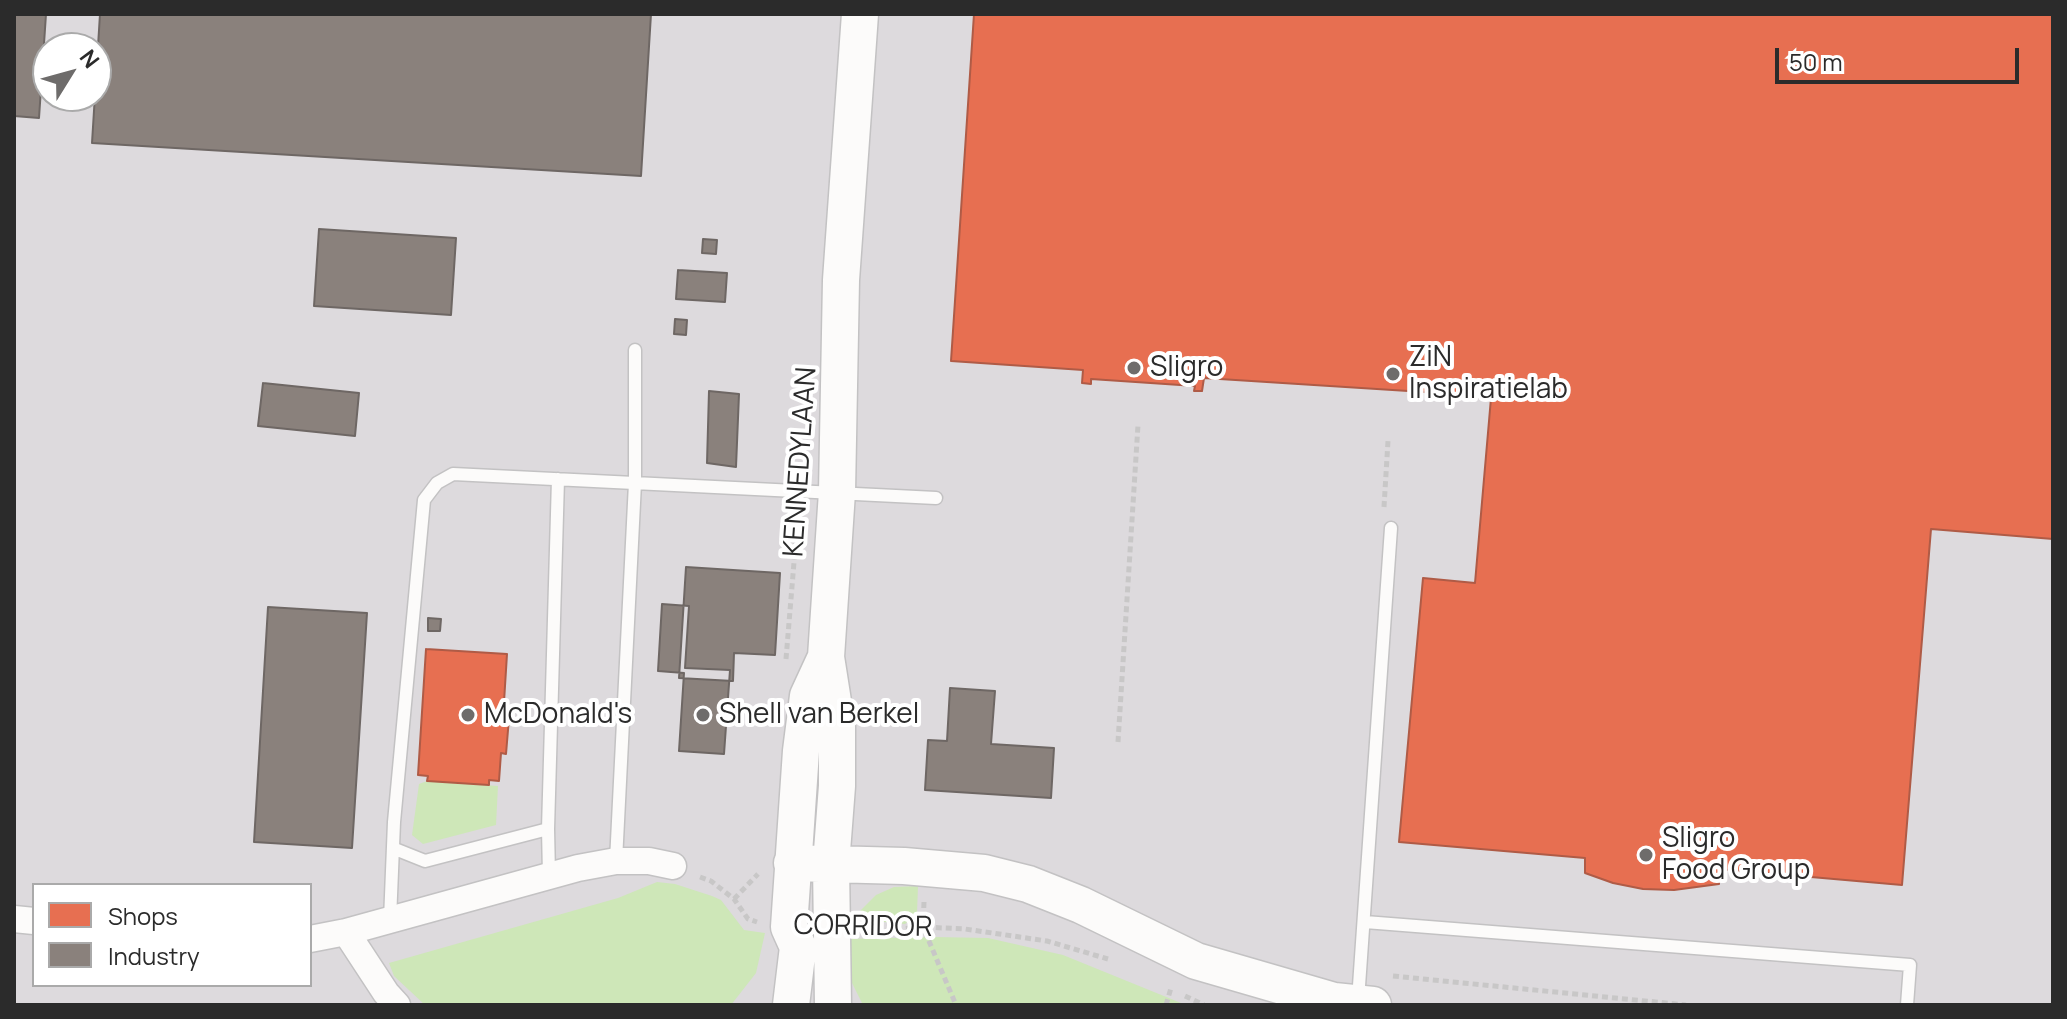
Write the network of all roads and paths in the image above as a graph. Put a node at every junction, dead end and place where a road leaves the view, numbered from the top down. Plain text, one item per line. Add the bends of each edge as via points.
1 (860, 14) edge
2 (635, 350) dead end
3 (1138, 425) dead end
4 (1388, 441) dead end
5 (558, 479) junction
6 (635, 483) junction
7 (799, 492) junction
8 (837, 492) junction
9 (936, 498) dead end
10 (1384, 513) dead end
11 (1391, 528) dead end
12 (826, 657) junction
13 (785, 673) dead end
14 (1118, 742) dead end
15 (548, 829) junction
16 (395, 849) junction
17 (616, 861) junction
18 (831, 864) junction
19 (673, 866) joint
20 (777, 866) junction
21 (549, 875) junction
22 (734, 899) junction
23 (390, 920) junction
24 (1365, 922) junction
25 (789, 927) junction
26 (923, 927) junction
27 (831, 930) junction
28 (346, 932) junction
29 (312, 939) edge
30 (1117, 962) dead end
31 (1157, 982) dead end
32 (1171, 988) junction
33 (1364, 994) edge
34 (1633, 1002) edge
35 (397, 1005) edge
36 (767, 1005) edge
37 (791, 1005) edge
38 (833, 1005) edge
39 (956, 1005) edge
40 (1166, 1005) edge
41 (1204, 1005) edge
42 (1686, 1005) edge
43 (1907, 1005) edge

1 - 8 street, KENNEDYLAAN via 841,280
2 - 6 lane
3 - 14 path
4 - 10 path
5 - 6 lane
5 - 15 lane
5 - 16 lane via 453,474 424,500
6 - 7 lane
6 - 17 lane
7 - 8 lane
7 - 13 path, KENNEDYLAAN
8 - 9 lane
8 - 12 street, KENNEDYLAAN
11 - 24 lane
12 - 18 street, KENNEDYLAAN via 837,727
12 - 20 street, KENNEDYLAAN via 808,696
15 - 16 lane via 425,861
15 - 21 lane
16 - 23 lane
17 - 19 street
17 - 21 street
18 - 20 street
18 - 27 street, KENNEDYLAAN
18 - 33 street via 984,873 1081,905 1196,961 1334,1001
19 - 22 path, CORRIDOR via 711,881
20 - 22 path
20 - 25 street, KENNEDYLAAN
21 - 23 street
22 - 25 path, CORRIDOR via 748,919
23 - 28 street
24 - 33 lane
24 - 43 lane via 1910,965
25 - 36 street, KENNEDYLAAN via 775,945
25 - 37 street, KENNEDYLAAN via 798,947
26 - 27 path, CORRIDOR via 871,933
26 - 30 path, CORRIDOR via 1047,941
26 - 39 path
27 - 38 street, KENNEDYLAAN
28 - 29 street
28 - 35 street
31 - 32 path
32 - 40 path
32 - 41 path
33 - 34 path
34 - 42 path

